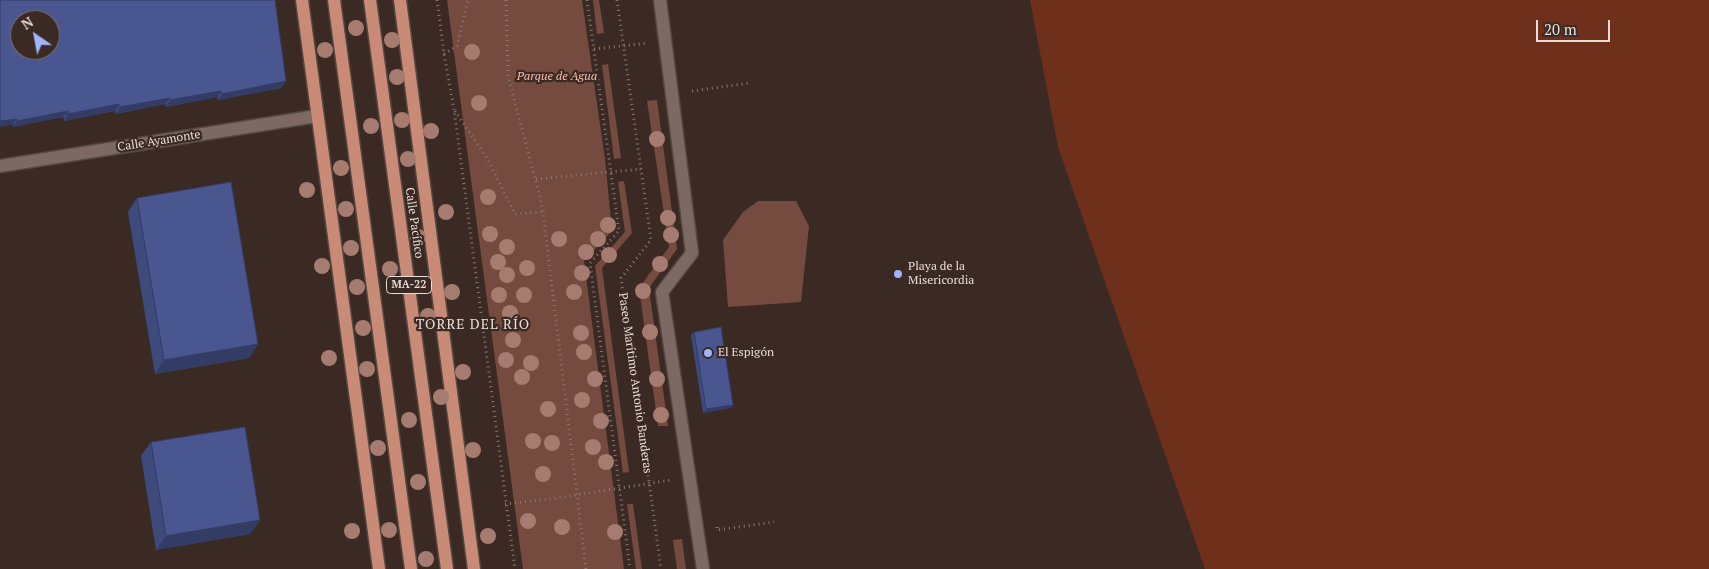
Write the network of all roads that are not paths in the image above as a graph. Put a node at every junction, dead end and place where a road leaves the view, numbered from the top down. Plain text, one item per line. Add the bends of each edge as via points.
1 (302, 0) edge
2 (334, 0) edge
3 (370, 0) edge
4 (400, 0) edge
5 (660, 0) edge
6 (318, 116) junction
7 (0, 166) edge
8 (379, 569) edge
9 (411, 569) edge
10 (448, 569) edge
11 (474, 569) edge
12 (703, 569) edge

1 - 6 main road
2 - 9 main road, MA-22
3 - 10 main road, Calle Pacífico / MA-22
4 - 11 main road, Calle Pacífico
5 - 12 street via 692,253 662,292
6 - 7 street, Calle Ayamonte
6 - 8 main road

